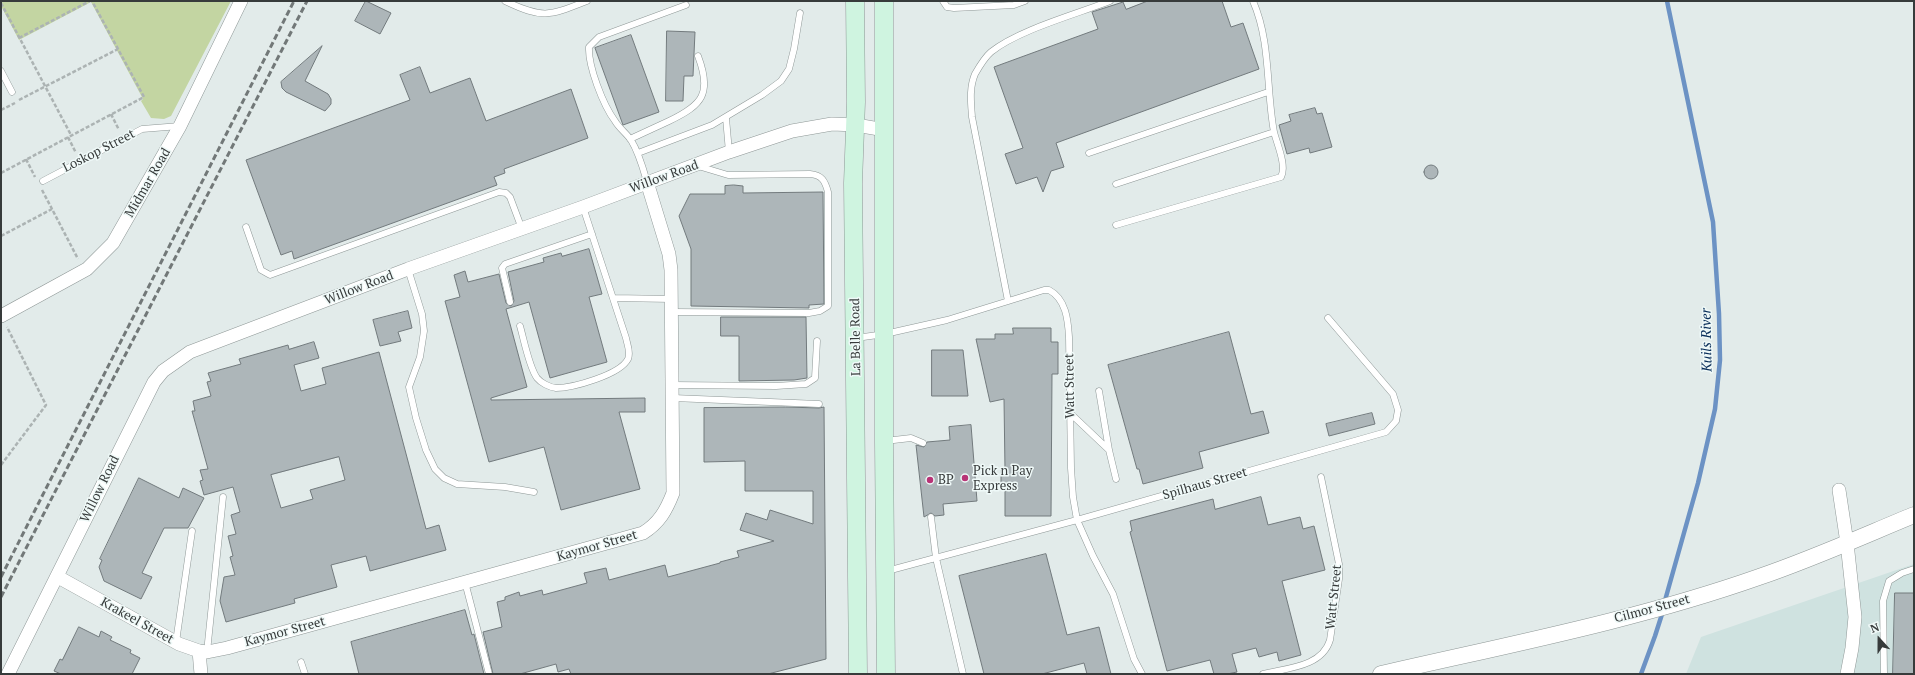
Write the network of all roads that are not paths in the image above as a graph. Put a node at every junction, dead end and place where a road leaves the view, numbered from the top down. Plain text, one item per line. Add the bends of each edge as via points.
1 (241, 1) edge
2 (505, 1) edge
3 (587, 1) edge
4 (855, 1) edge
5 (884, 1) edge
6 (943, 1) edge
7 (1025, 1) edge
8 (1110, 1) edge
9 (1253, 1) edge
10 (686, 5) dead end
11 (800, 13) dead end
12 (698, 56) dead end
13 (1, 71) edge
14 (12, 92) dead end
15 (1268, 92) junction
16 (726, 118) junction
17 (856, 125) junction
18 (180, 126) junction
19 (885, 130) junction
20 (1274, 132) junction
21 (630, 139) junction
22 (729, 152) junction
23 (638, 153) junction
24 (1089, 153) dead end
25 (694, 165) junction
26 (43, 181) dead end
27 (647, 182) junction
28 (1116, 184) dead end
29 (583, 207) junction
30 (1116, 225) dead end
31 (246, 227) dead end
32 (522, 229) junction
33 (592, 234) junction
34 (408, 269) junction
35 (613, 298) junction
36 (510, 302) dead end
37 (1008, 302) junction
38 (672, 306) junction
39 (1328, 318) dead end
40 (3, 319) edge
41 (520, 326) dead end
42 (885, 334) junction
43 (856, 338) junction
44 (817, 341) dead end
45 (1099, 391) dead end
46 (672, 392) junction
47 (819, 404) dead end
48 (1071, 414) junction
49 (884, 442) junction
50 (923, 443) dead end
51 (1109, 450) junction
52 (1321, 477) dead end
53 (1116, 479) dead end
54 (1839, 490) dead end
55 (534, 492) dead end
56 (223, 497) dead end
57 (1914, 515) edge
58 (931, 517) dead end
59 (1077, 520) junction
60 (192, 531) dead end
61 (1847, 543) junction
62 (936, 558) junction
63 (1914, 568) edge
64 (885, 571) junction
65 (58, 577) junction
66 (465, 582) junction
67 (176, 642) junction
68 (203, 652) junction
69 (300, 662) dead end
70 (8, 674) edge
71 (201, 674) edge
72 (305, 674) edge
73 (489, 674) edge
74 (858, 674) edge
75 (886, 674) edge
76 (963, 674) edge
77 (1142, 674) edge
78 (1263, 674) edge
79 (1381, 674) edge
80 (1847, 674) edge
81 (1884, 674) edge

1 - 18 street, Midmar Road
2 - 3 lane via 537,14 549,14
4 - 17 main road, La Belle Road
5 - 19 main road
6 - 7 lane via 947,7 954,8 1014,5
8 - 37 lane via 1008,42 991,52 975,76 971,94 972,117
9 - 15 lane via 1269,75
10 - 21 lane via 599,38 589,46 589,54 608,111
11 - 16 lane via 791,62 781,81
12 - 21 lane via 705,82 704,91 695,108
13 - 14 lane
15 - 20 lane
15 - 24 lane
16 - 22 lane
16 - 23 lane
17 - 19 street, Willow Road
17 - 22 street, Willow Road via 832,124 812,127
17 - 43 main road, La Belle Road via 853,183
18 - 26 lane, Loskop Street via 142,129
18 - 40 street, Midmar Road via 113,243 100,258 84,271
19 - 42 main road
20 - 28 lane
20 - 30 lane via 1283,167 1282,177
21 - 23 lane
22 - 25 street, Willow Road
23 - 27 lane
25 - 27 street, Willow Road
25 - 38 lane via 728,175 810,174 822,178 828,192 829,300 824,310 809,312
27 - 29 street, Willow Road
27 - 38 street, Kaymor Street via 669,254
29 - 32 street, Willow Road
29 - 33 lane
31 - 32 lane via 261,270 270,276 499,192 506,193 510,198
32 - 34 street, Willow Road
33 - 35 lane
33 - 36 lane via 505,264 502,268
34 - 55 lane via 422,314 424,331 420,357 409,386 426,450 435,469 444,478 457,484 505,486
34 - 65 street, Willow Road via 190,352 164,371 154,382 134,420
35 - 38 lane
35 - 41 lane via 626,338 628,359 613,372 590,381 555,388 543,384 534,373
37 - 42 lane, Watt Street via 947,320
37 - 48 lane, Watt Street via 1049,290 1058,296 1068,320
38 - 46 street, Kaymor Street
39 - 59 lane, Spilhaus Street via 1393,394 1398,410 1396,422 1389,429 1377,435
42 - 43 lane, Watt Street
42 - 49 main road
43 - 74 main road, La Belle Road
44 - 46 lane via 815,378 806,384
45 - 51 lane
46 - 47 lane
46 - 66 street, Kaymor Street via 673,493 662,518 654,526 643,533
48 - 51 lane
48 - 59 lane, Watt Street via 1071,468
49 - 50 lane via 911,438
49 - 64 main road
51 - 53 lane
52 - 78 lane, Watt Street via 1339,564 1339,579 1328,644 1321,656 1313,661
54 - 61 street
56 - 68 lane
57 - 61 street, Cilmor Street
58 - 62 lane
59 - 62 lane, Spilhaus Street
59 - 77 lane, Watt Street via 1113,594 1134,659
60 - 67 lane
61 - 79 street, Cilmor Street via 1760,577 1622,618
61 - 80 street via 1855,617
62 - 64 lane, Spilhaus Street
62 - 76 lane
63 - 81 lane via 1889,581 1883,601
64 - 75 main road
65 - 67 street, Krakeel Street
65 - 70 street, Willow Road
66 - 68 street, Kaymor Street
66 - 73 lane
67 - 68 street, Krakeel Street
68 - 71 street
69 - 72 lane

